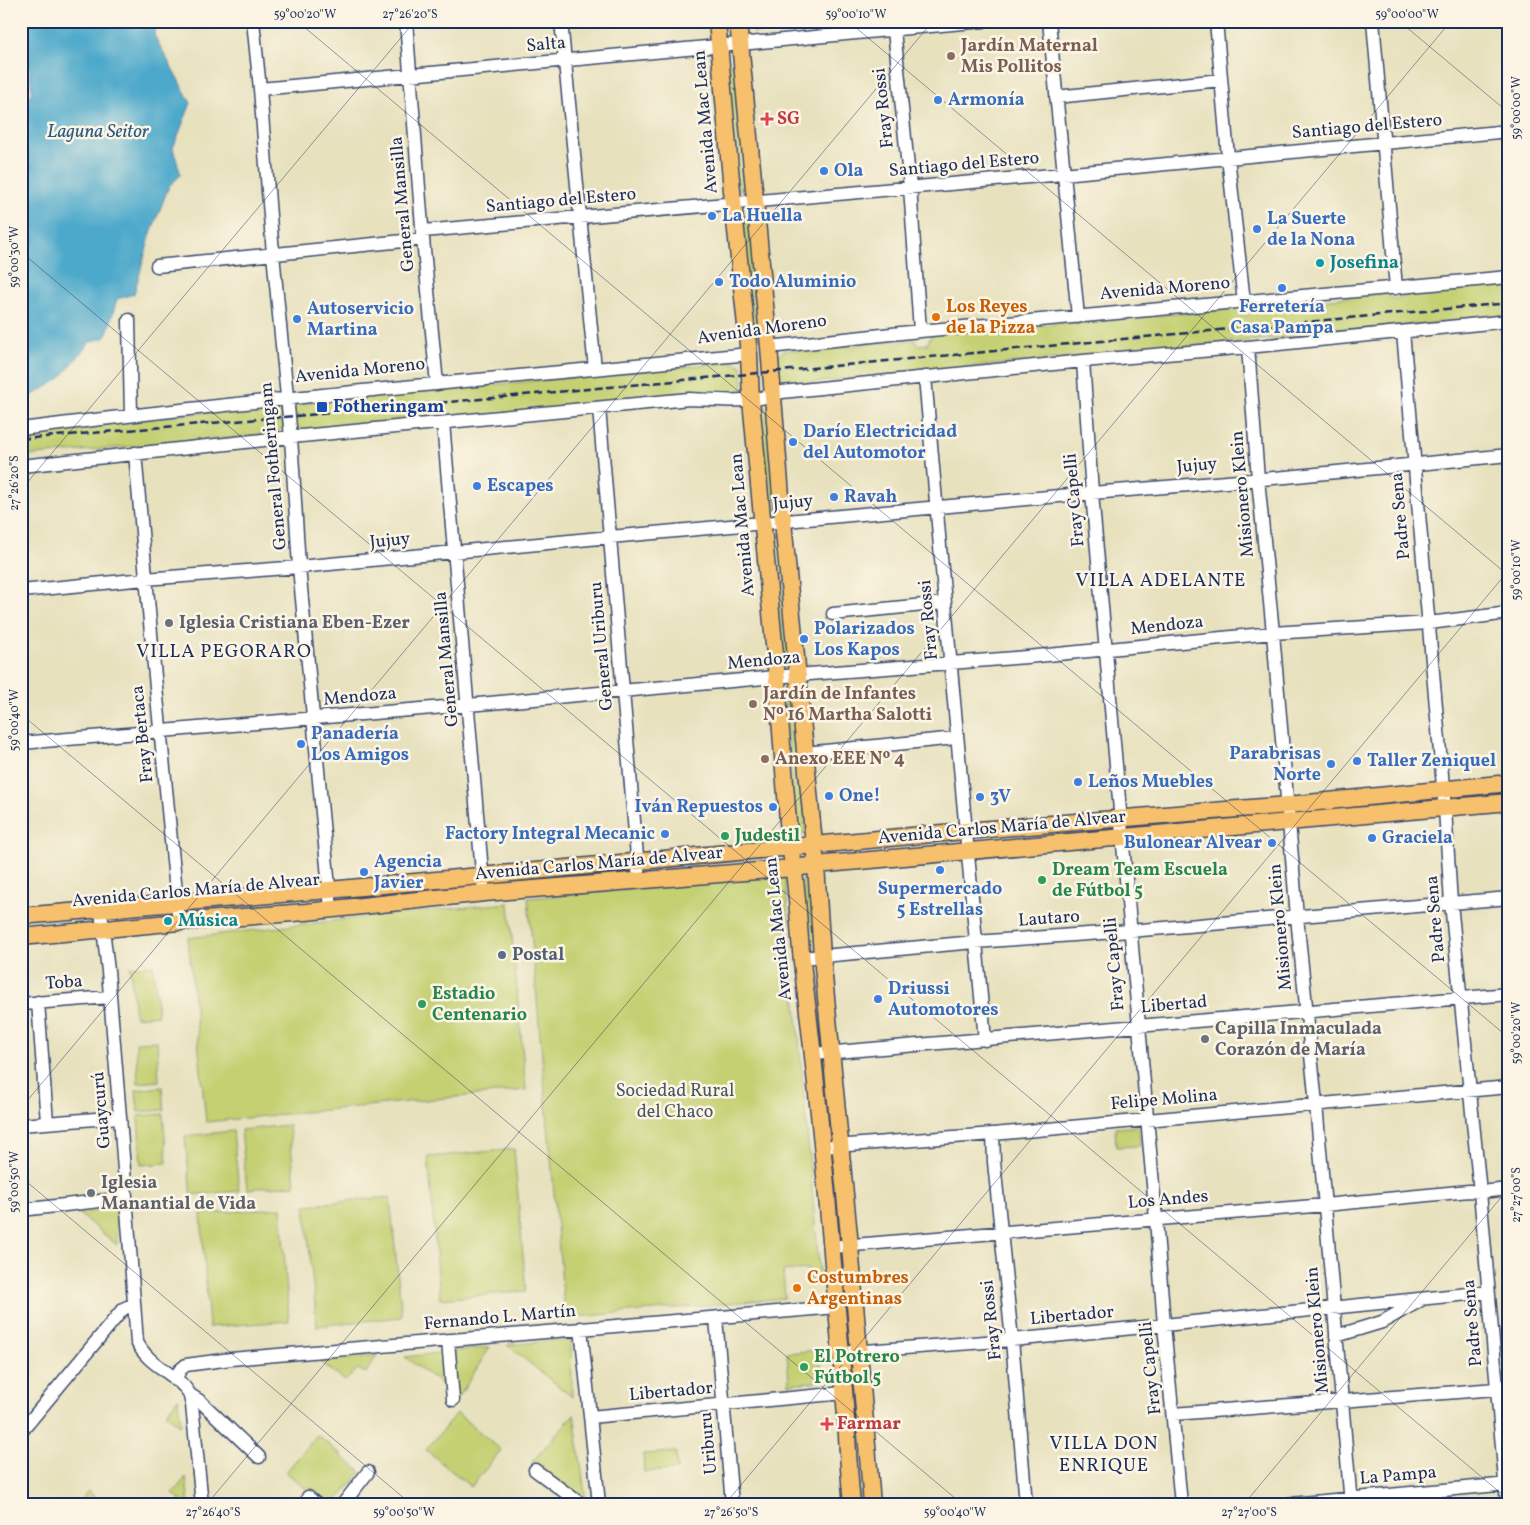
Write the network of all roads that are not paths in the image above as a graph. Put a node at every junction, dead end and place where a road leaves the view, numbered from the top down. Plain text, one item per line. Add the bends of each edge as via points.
1 (253, 21) edge
2 (406, 21) edge
3 (561, 21) edge
4 (718, 21) edge
5 (738, 21) edge
6 (984, 21) edge
7 (1049, 21) edge
8 (1216, 21) edge
9 (1373, 21) edge
10 (894, 30) junction
11 (740, 45) junction
12 (719, 47) junction
13 (564, 61) junction
14 (411, 74) junction
15 (1221, 80) junction
16 (260, 89) junction
17 (1056, 97) junction
18 (1509, 131) edge
19 (1383, 143) junction
20 (1228, 157) junction
21 (1064, 174) junction
22 (910, 188) junction
23 (754, 201) junction
24 (733, 202) junction
25 (580, 218) junction
26 (423, 235) junction
27 (273, 254) junction
28 (157, 266) dead end
29 (1509, 277) edge
30 (1396, 288) junction
31 (1244, 302) junction
32 (1078, 317) junction
33 (130, 320) dead end
34 (1509, 321) edge
35 (920, 331) junction
36 (1403, 332) junction
37 (769, 347) junction
38 (1248, 347) junction
39 (749, 354) junction
40 (1083, 361) junction
41 (595, 369) junction
42 (925, 377) junction
43 (437, 384) junction
44 (772, 396) junction
45 (287, 399) junction
46 (751, 400) junction
47 (599, 408) junction
48 (131, 415) junction
49 (443, 423) junction
50 (21, 429) edge
51 (291, 437) junction
52 (135, 453) junction
53 (1509, 455) edge
54 (1414, 464) junction
55 (21, 466) edge
56 (1258, 479) junction
57 (1092, 493) junction
58 (936, 508) junction
59 (783, 521) junction
60 (762, 523) junction
61 (610, 537) junction
62 (455, 552) junction
63 (300, 568) junction
64 (146, 579) junction
65 (21, 591) edge
66 (944, 603) junction
67 (1509, 613) edge
68 (833, 614) dead end
69 (1429, 622) junction
70 (1274, 632) junction
71 (1105, 649) junction
72 (950, 664) junction
73 (797, 675) junction
74 (776, 677) junction
75 (623, 691) junction
76 (468, 705) junction
77 (313, 719) junction
78 (160, 732) junction
79 (956, 738) junction
80 (21, 743) edge
81 (805, 753) junction
82 (1509, 783) edge
83 (1509, 792) edge
84 (1444, 799) junction
85 (1509, 802) edge
86 (1289, 813) junction
87 (1121, 828) junction
88 (966, 841) junction
89 (815, 855) junction
90 (792, 858) junction
91 (638, 871) junction
92 (483, 884) junction
93 (1509, 898) edge
94 (330, 899) junction
95 (1451, 903) junction
96 (178, 913) junction
97 (21, 916) edge
98 (1297, 917) junction
99 (21, 922) edge
100 (102, 925) junction
101 (22, 927) edge
102 (1130, 931) junction
103 (21, 937) edge
104 (975, 942) junction
105 (822, 956) junction
106 (801, 958) junction
107 (1509, 994) edge
108 (110, 997) junction
109 (1462, 998) junction
110 (38, 1002) junction
111 (21, 1004) edge
112 (1307, 1012) junction
113 (1138, 1025) junction
114 (984, 1040) junction
115 (830, 1052) junction
116 (813, 1054) junction
117 (1509, 1087) edge
118 (1470, 1090) junction
119 (1316, 1104) junction
120 (120, 1117) junction
121 (1147, 1119) junction
122 (47, 1122) junction
123 (21, 1125) edge
124 (993, 1134) junction
125 (841, 1146) junction
126 (822, 1147) junction
127 (1509, 1189) edge
128 (1480, 1192) junction
129 (126, 1198) junction
130 (1325, 1205) junction
131 (21, 1210) edge
132 (1156, 1219) junction
133 (1001, 1233) junction
134 (850, 1246) junction
135 (831, 1248) junction
136 (1488, 1292) junction
137 (1426, 1298) junction
138 (134, 1304) junction
139 (836, 1307) junction
140 (1333, 1307) junction
141 (716, 1318) junction
142 (1164, 1326) junction
143 (581, 1328) junction
144 (1336, 1336) junction
145 (448, 1340) junction
146 (1012, 1340) junction
147 (859, 1351) junction
148 (840, 1353) junction
149 (175, 1380) junction
150 (1503, 1388) edge
151 (844, 1393) junction
152 (189, 1394) junction
153 (453, 1400) dead end
154 (1343, 1401) junction
155 (723, 1404) junction
156 (1173, 1414) junction
157 (590, 1417) junction
158 (21, 1432) edge
159 (259, 1457) dead end
160 (535, 1470) dead end
161 (368, 1472) dead end
162 (1507, 1484) edge
163 (1351, 1501) edge
164 (202, 1504) edge
165 (343, 1504) edge
166 (581, 1504) edge
167 (599, 1504) edge
168 (732, 1504) edge
169 (852, 1504) edge
170 (872, 1504) edge
171 (1026, 1504) edge
172 (1181, 1504) edge
173 (1291, 1504) edge
174 (1507, 1504) edge

1 - 16 street, General Fotheringam
2 - 14 street, General Mansilla
3 - 13 street
4 - 12 main road, Avenida Mac Lean
5 - 11 main road
6 - 10 street, Salta
7 - 17 street
8 - 15 street
9 - 19 street
10 - 11 street, Salta
10 - 22 street, Fray Rossi
11 - 12 street, Salta
11 - 23 main road
12 - 13 street, Salta
12 - 24 main road, Avenida Mac Lean
13 - 14 street, Salta
13 - 25 street
14 - 16 street, Salta
14 - 26 street, General Mansilla
15 - 17 street
15 - 20 street
16 - 27 street, General Fotheringam
17 - 21 street
18 - 19 street, Santiago del Estero
19 - 20 street, Santiago del Estero
19 - 30 street
20 - 21 street, Santiago del Estero
20 - 31 street
21 - 22 street, Santiago del Estero
21 - 32 street
22 - 23 street, Santiago del Estero
22 - 35 street, Fray Rossi
23 - 24 street, Santiago del Estero
23 - 37 main road
24 - 25 street, Santiago del Estero
24 - 39 main road, Avenida Mac Lean
25 - 26 street, Santiago del Estero
25 - 41 street
26 - 27 street, Santiago del Estero
26 - 43 street, General Mansilla
27 - 28 street, Santiago del Estero
27 - 45 street, General Fotheringam
29 - 30 street, Avenida Moreno
30 - 31 street, Avenida Moreno
31 - 32 street, Avenida Moreno
32 - 35 street, Avenida Moreno
33 - 48 street
34 - 36 street
35 - 37 street, Avenida Moreno
36 - 38 street
36 - 54 street, Padre Sena
37 - 39 main road, Avenida Moreno
37 - 44 main road
38 - 40 street
38 - 56 street, Misionero Klein
39 - 41 street, Avenida Moreno
39 - 46 main road, Avenida Mac Lean
40 - 42 street
40 - 57 street, Fray Capelli
41 - 43 street, Avenida Moreno
42 - 44 street via 782,392
42 - 58 street, Fray Rossi
43 - 45 street, Avenida Moreno
44 - 46 street
44 - 59 main road
45 - 48 street, Avenida Moreno
45 - 51 street, General Fotheringam
46 - 47 street via 689,399
46 - 60 main road, Avenida Mac Lean
47 - 49 street
47 - 61 street, General Uriburu
48 - 50 street, Avenida Moreno
49 - 51 street
49 - 62 street, General Mansilla
51 - 52 street
51 - 63 street, General Fotheringam
52 - 55 street
52 - 64 street, Fray Bertaca
53 - 54 street, Jujuy
54 - 56 street, Jujuy
54 - 69 street, Padre Sena
56 - 57 street, Jujuy
56 - 70 street, Misionero Klein
57 - 58 street, Jujuy
57 - 71 street, Fray Capelli
58 - 59 street, Jujuy
58 - 66 street, Fray Rossi
59 - 60 street, Jujuy
59 - 73 main road
60 - 61 street, Jujuy
60 - 74 main road, Avenida Mac Lean
61 - 62 street, Jujuy
61 - 75 street, General Uriburu
62 - 63 street, Jujuy
62 - 76 street, General Mansilla
63 - 64 street, Jujuy
63 - 77 street, General Fotheringam
64 - 65 street, Jujuy
64 - 78 street, Fray Bertaca
66 - 68 street
66 - 72 street, Fray Rossi
67 - 69 street, Mendoza
69 - 70 street, Mendoza
69 - 84 street, Padre Sena
70 - 71 street, Mendoza
70 - 86 street, Misionero Klein
71 - 72 street, Mendoza
71 - 87 street, Fray Capelli
72 - 73 street, Mendoza
72 - 79 street, Fray Rossi
73 - 74 street, Mendoza
73 - 81 main road
74 - 75 street, Mendoza
74 - 90 main road, Avenida Mac Lean
75 - 76 street, Mendoza
75 - 91 street, General Uriburu
76 - 77 street, Mendoza
76 - 92 street, General Mansilla
77 - 78 street, Mendoza
77 - 94 street, General Fotheringam
78 - 80 street, Mendoza
78 - 96 street, Fray Bertaca
79 - 81 street
79 - 88 street, Fray Rossi
81 - 89 main road
82 - 84 main road, Avenida Carlos María de Alvear
83 - 84 main road, Avenida Carlos María de Alvear
84 - 85 main road, Avenida Carlos María de Alvear
84 - 86 main road, Avenida Carlos María de Alvear
84 - 95 street, Padre Sena
86 - 87 main road, Avenida Carlos María de Alvear
86 - 98 street, Misionero Klein
87 - 88 main road, Avenida Carlos María de Alvear
87 - 102 street, Fray Capelli
88 - 89 main road, Avenida Carlos María de Alvear
88 - 104 street, Fray Rossi
89 - 90 main road, Avenida Carlos María de Alvear
89 - 105 main road
90 - 91 main road, Avenida Carlos María de Alvear
90 - 106 main road, Avenida Mac Lean
91 - 92 main road, Avenida Carlos María de Alvear
92 - 94 main road, Avenida Carlos María de Alvear
93 - 95 street, Lautaro
94 - 96 main road, Avenida Carlos María de Alvear
95 - 98 street, Lautaro
95 - 109 street, Padre Sena
96 - 97 main road, Avenida Carlos María de Alvear
96 - 100 main road, Avenida Carlos María de Alvear
98 - 102 street, Lautaro
98 - 112 street, Misionero Klein
99 - 101 street
100 - 101 main road, Avenida Carlos María de Alvear
100 - 103 main road, Avenida Carlos María de Alvear
100 - 108 street, Guaycurú
102 - 104 street, Lautaro
102 - 113 street, Fray Capelli
104 - 105 street, Lautaro
104 - 114 street, Fray Rossi
105 - 106 street, Lautaro
105 - 115 main road
106 - 116 main road, Avenida Mac Lean
107 - 109 street, Libertad
108 - 110 street, Toba
108 - 120 street, Guaycurú
109 - 112 street, Libertad
109 - 118 street, Padre Sena
110 - 111 street, Toba
110 - 122 street
112 - 113 street, Libertad
112 - 119 street, Misionero Klein
113 - 114 street, Libertad
113 - 121 street, Fray Capelli
114 - 115 street, Libertad
115 - 116 street, Libertad
115 - 125 main road
116 - 126 main road, Avenida Mac Lean
117 - 118 street, Felipe Molina
118 - 119 street, Felipe Molina
118 - 128 street, Padre Sena
119 - 121 street, Felipe Molina
119 - 130 street, Misionero Klein
120 - 122 street
120 - 129 street, Guaycurú
121 - 124 street, Felipe Molina
121 - 132 street, Fray Capelli
122 - 123 street
124 - 125 street, Felipe Molina
124 - 133 street, Fray Rossi
125 - 126 street, Felipe Molina
125 - 134 main road
126 - 135 main road, Avenida Mac Lean
127 - 128 street, Los Andes
128 - 130 street, Los Andes
128 - 136 street, Padre Sena
129 - 131 street
129 - 138 street, Guaycurú
130 - 132 street, Los Andes
130 - 140 street, Misionero Klein
132 - 133 street, Los Andes
132 - 142 street, Fray Capelli
133 - 134 street, Los Andes
133 - 146 street, Fray Rossi
134 - 135 street, Los Andes
134 - 147 main road
135 - 139 main road, Avenida Mac Lean
136 - 137 street, Libertador
136 - 150 street, Padre Sena
137 - 140 street, Libertador
137 - 144 street, Libertador via 1382,1322
138 - 149 street, Guaycurú via 137,1342 146,1357
138 - 158 street via 124,1309
139 - 141 street, Fernando L. Martín
139 - 148 main road, Avenida Mac Lean
140 - 142 street, Libertador
140 - 144 street, Misionero Klein
141 - 143 street, Fernando L. Martín
141 - 155 street, Uriburu
142 - 146 street, Libertador
142 - 156 street, Fray Capelli
143 - 145 street, Fernando L. Martín
143 - 157 street
144 - 154 street, Misionero Klein
145 - 149 street, Fernando L. Martín via 186,1365
145 - 153 street
146 - 147 street, Libertador
146 - 171 street, Fray Rossi
147 - 148 street, Libertador
147 - 170 main road
148 - 151 main road, Avenida Mac Lean
149 - 152 street, Guaycurú
150 - 154 street
150 - 162 street, Padre Sena
151 - 155 street, Libertador
151 - 169 main road, Avenida Mac Lean
152 - 159 street, Guaycurú
152 - 164 street
154 - 156 street
154 - 163 street, Misionero Klein
155 - 157 street, Libertador
155 - 168 street, Uriburu
156 - 172 street, Fray Capelli
157 - 167 street
160 - 166 street
161 - 165 street
162 - 163 street, La Pampa
162 - 174 street, Padre Sena
163 - 173 street, La Pampa

